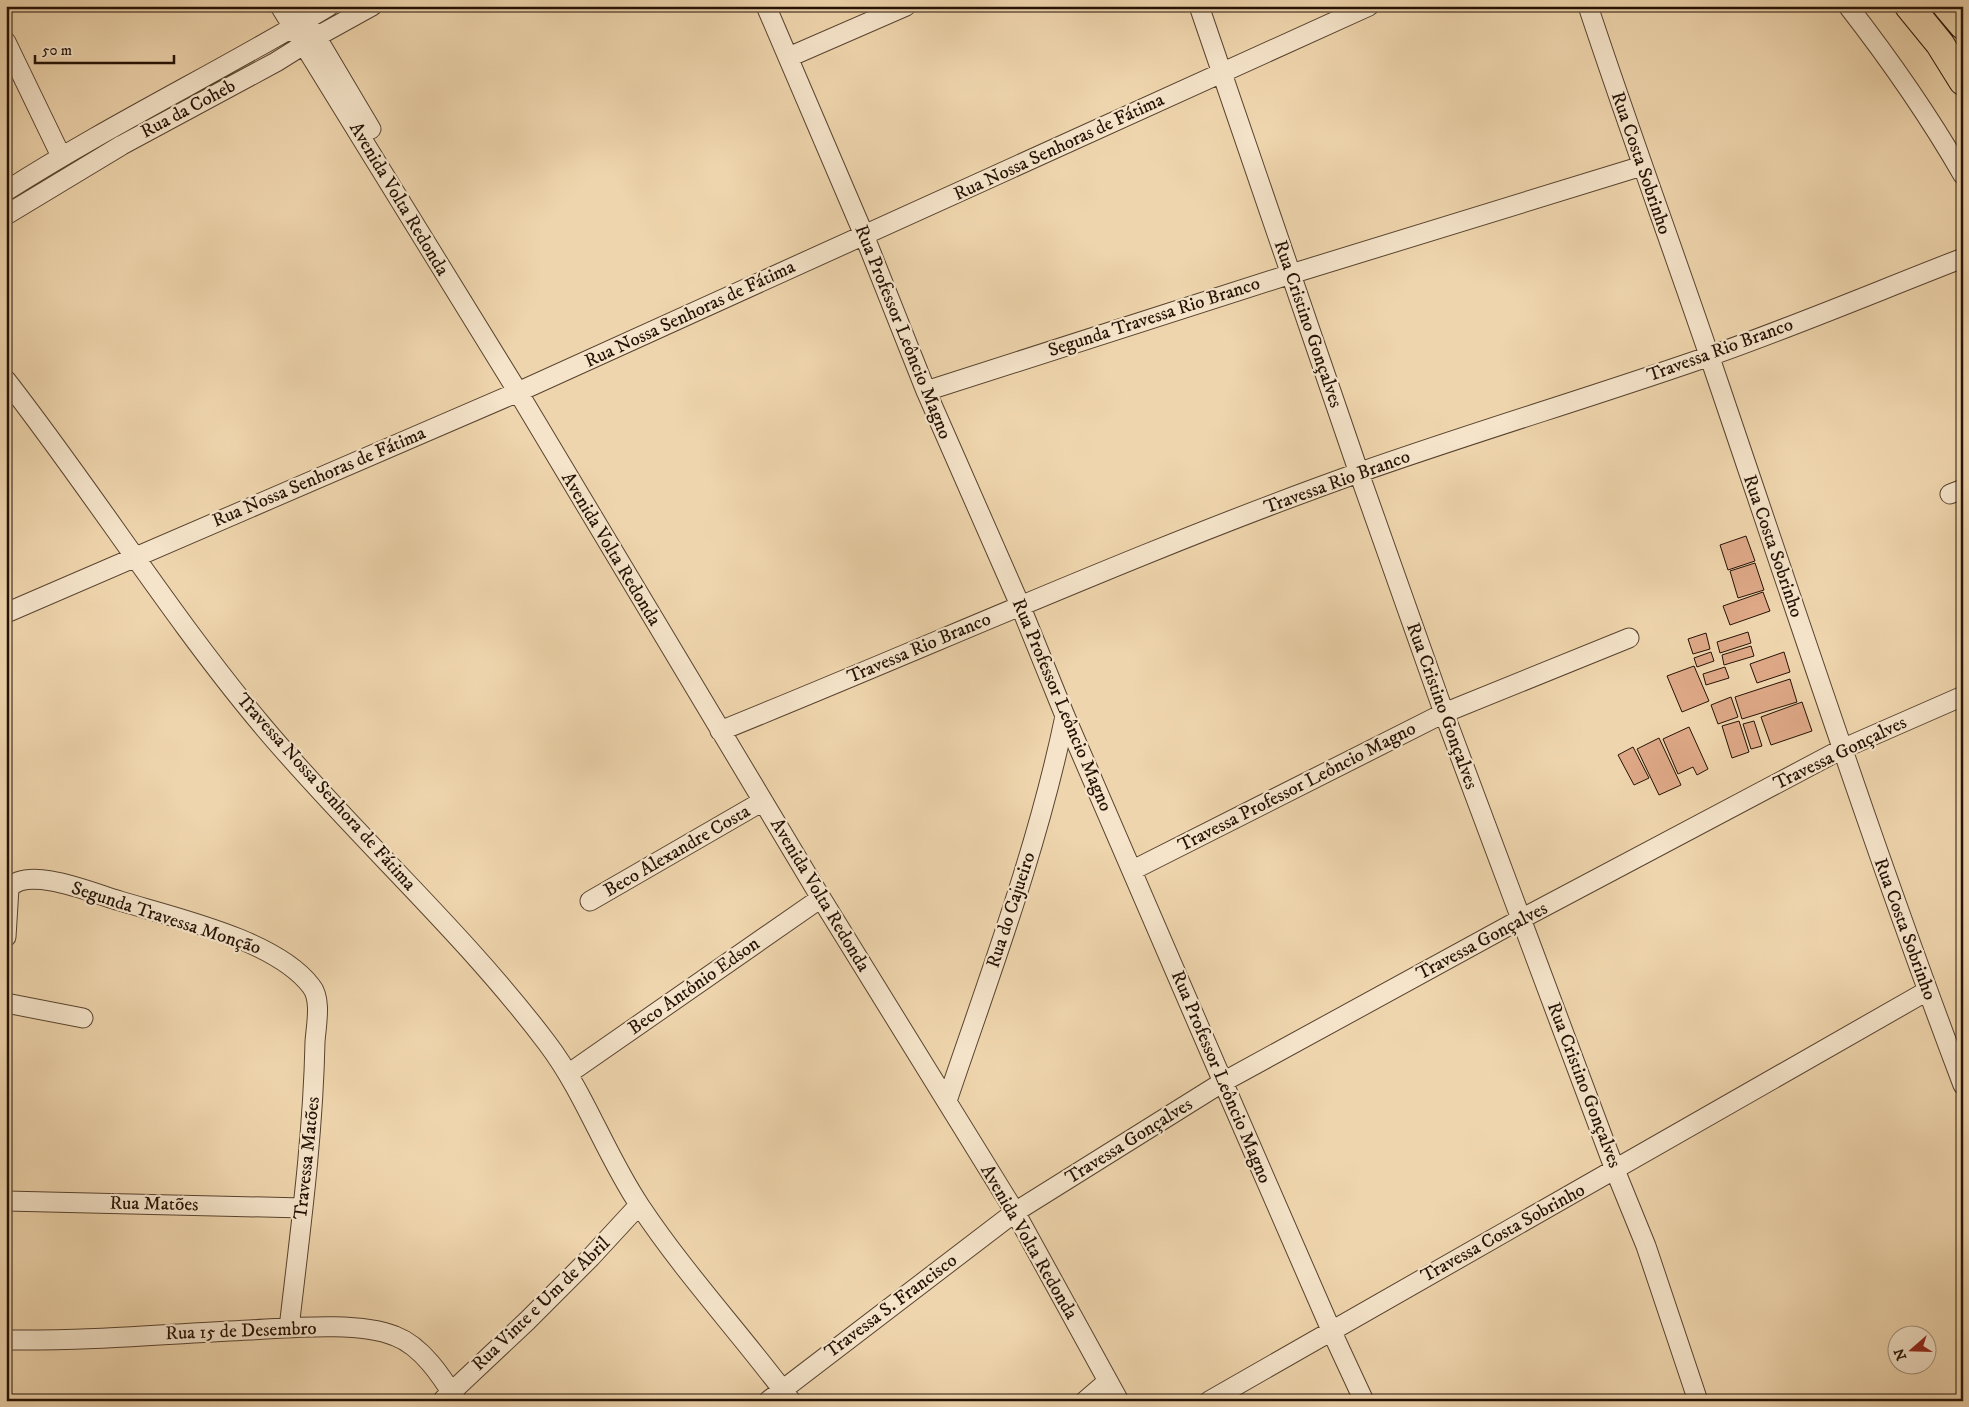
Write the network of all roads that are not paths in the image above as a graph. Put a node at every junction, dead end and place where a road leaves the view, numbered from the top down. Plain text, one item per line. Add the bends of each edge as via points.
1 (280, 6) edge
2 (329, 6) edge
3 (372, 6) edge
4 (766, 6) edge
5 (906, 6) edge
6 (1199, 6) edge
7 (1370, 6) edge
8 (1588, 6) edge
9 (1848, 6) edge
10 (1909, 6) edge
11 (1948, 6) edge
12 (1963, 25) edge
13 (303, 27) edge
14 (6, 42) edge
15 (789, 57) junction
16 (1222, 72) junction
17 (1963, 81) edge
18 (62, 156) junction
19 (1642, 166) junction
20 (1963, 175) edge
21 (6, 191) edge
22 (6, 214) edge
23 (864, 235) junction
24 (1963, 258) edge
25 (1291, 274) junction
26 (1710, 356) junction
27 (6, 380) edge
28 (926, 391) junction
29 (518, 392) junction
30 (1359, 473) junction
31 (136, 557) junction
32 (1020, 605) junction
33 (6, 613) edge
34 (1629, 638) dead end
35 (1963, 696) edge
36 (1444, 713) junction
37 (1065, 716) junction
38 (720, 731) junction
39 (1842, 749) junction
40 (763, 801) junction
41 (1133, 870) junction
42 (821, 898) junction
43 (590, 901) dead end
44 (1521, 919) junction
45 (7, 930) edge
46 (313, 988) joint
47 (1927, 991) junction
48 (6, 1003) edge
49 (83, 1018) dead end
50 (568, 1074) junction
51 (1223, 1082) junction
52 (1963, 1085) edge
53 (947, 1101) junction
54 (1615, 1170) junction
55 (6, 1201) edge
56 (639, 1206) junction
57 (303, 1208) junction
58 (1015, 1212) junction
59 (289, 1328) junction
60 (1331, 1330) junction
61 (6, 1340) edge
62 (1107, 1382) junction
63 (787, 1395) edge
64 (450, 1398) edge
65 (768, 1401) edge
66 (1085, 1401) edge
67 (1118, 1401) edge
68 (1209, 1401) edge
69 (1364, 1401) edge
70 (1698, 1401) edge

1 - 13 street, Avenida Volta Redonda
2 - 13 street, Rua da Coheb
3 - 13 street, Rua da Coheb
4 - 15 street, Rua Professor Leôncio Magno
5 - 15 street
6 - 16 street, Rua Cristino Gonçalves
7 - 16 street, Rua Nossa Senhoras de Fátima
8 - 19 street, Rua Costa Sobrinho
9 - 20 street via 1937,129
10 - 17 highway via 1940,44
11 - 12 highway
13 - 18 street, Rua da Coheb
13 - 22 street, Rua da Coheb via 276,62 87,165
13 - 29 street, Avenida Volta Redonda
14 - 18 street
15 - 23 street, Rua Professor Leôncio Magno
16 - 23 street, Rua Nossa Senhoras de Fátima
16 - 25 street, Rua Cristino Gonçalves
18 - 21 street, Rua da Coheb
19 - 25 street, Segunda Travessa Rio Branco
19 - 26 street, Rua Costa Sobrinho
23 - 28 street, Rua Professor Leôncio Magno
23 - 29 street, Rua Nossa Senhoras de Fátima
24 - 26 street, Travessa Rio Branco
25 - 28 street, Segunda Travessa Rio Branco
25 - 30 street, Rua Cristino Gonçalves
26 - 30 street, Travessa Rio Branco
26 - 39 street, Rua Costa Sobrinho
27 - 31 street, Travessa Nossa Senhora de Fátima
28 - 32 street, Rua Professor Leôncio Magno
29 - 31 street, Rua Nossa Senhoras de Fátima
29 - 38 street, Avenida Volta Redonda
30 - 32 street, Travessa Rio Branco
30 - 36 street, Rua Cristino Gonçalves
31 - 33 street, Rua Nossa Senhoras de Fátima
31 - 50 street, Travessa Nossa Senhora de Fátima via 261,724 332,806 513,998
32 - 37 street, Rua Professor Leôncio Magno
32 - 38 street, Travessa Rio Branco
34 - 36 street, Travessa Professor Leôncio Magno
35 - 39 street, Travessa Gonçalves
36 - 41 street, Travessa Professor Leôncio Magno
36 - 44 street, Rua Cristino Gonçalves
37 - 41 street, Rua Professor Leôncio Magno
37 - 53 street, Rua do Cajueiro via 1055,765 1019,888
38 - 40 street, Avenida Volta Redonda
39 - 44 street, Travessa Gonçalves
39 - 47 street, Rua Costa Sobrinho
40 - 42 street, Avenida Volta Redonda
40 - 43 street, Beco Alexandre Costa
41 - 51 street, Rua Professor Leôncio Magno
42 - 50 street, Beco Antônio Edson
42 - 53 street, Avenida Volta Redonda
44 - 51 street, Travessa Gonçalves
44 - 54 street, Rua Cristino Gonçalves
45 - 46 street, Segunda Travessa Monção via 9,888 18,881 42,879 255,945 300,974
46 - 57 street, Travessa Matões via 316,1006 312,1119
47 - 52 street, Rua Costa Sobrinho
47 - 54 street, Travessa Costa Sobrinho
48 - 49 street
50 - 56 street, Travessa Nossa Senhora de Fátima
51 - 58 street, Travessa Gonçalves
51 - 60 street, Rua Professor Leôncio Magno
53 - 58 street, Avenida Volta Redonda
54 - 60 street, Travessa Costa Sobrinho
54 - 70 street, Rua Cristino Gonçalves via 1646,1246
55 - 57 street, Rua Matões
56 - 63 street, Travessa Nossa Senhora de Fátima
56 - 64 street, Rua Vinte e Um de Abril
57 - 59 street, Travessa Matões
58 - 62 street, Avenida Volta Redonda
58 - 63 street, Travessa S. Francisco
59 - 61 street, Rua 15 de Desembro
59 - 64 street, Rua 15 de Desembro via 377,1330 396,1336 414,1346
60 - 68 street, Travessa Costa Sobrinho
60 - 69 street, Rua Professor Leôncio Magno
62 - 66 street
62 - 67 street, Avenida Volta Redonda
63 - 65 street, Travessa S. Francisco

